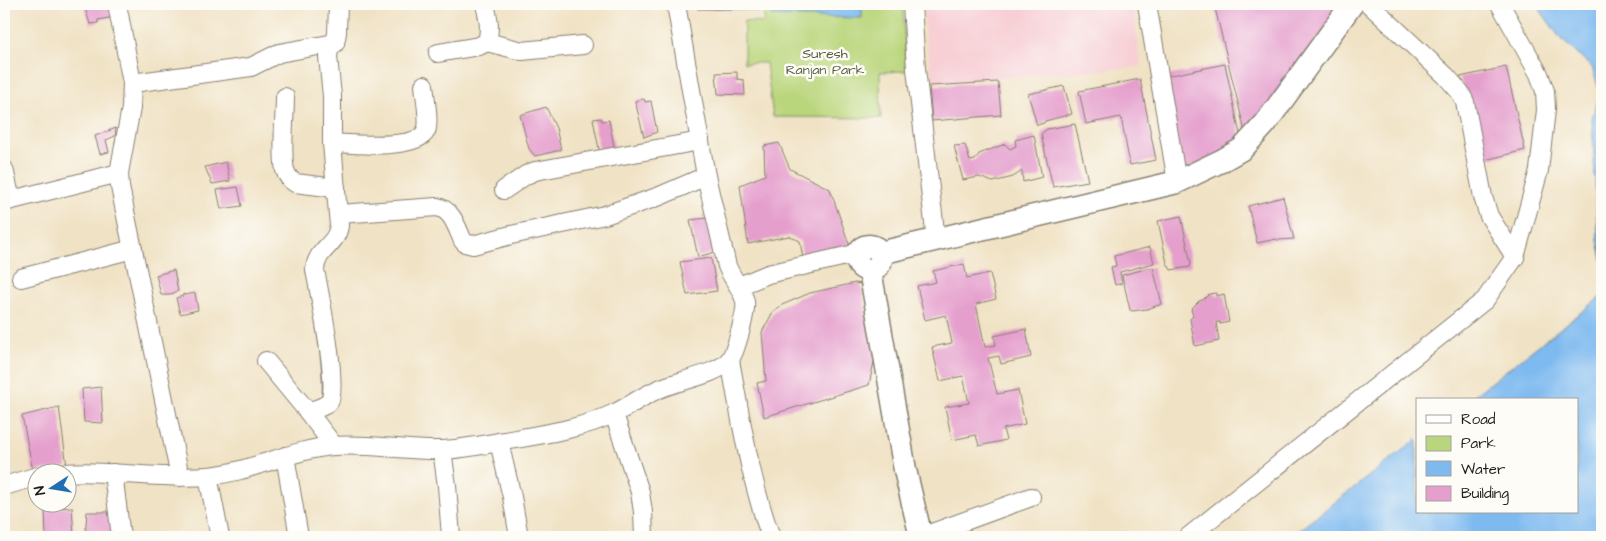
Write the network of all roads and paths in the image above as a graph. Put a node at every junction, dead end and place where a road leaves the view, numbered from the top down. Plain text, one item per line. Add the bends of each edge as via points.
1 (117, 4) edge
2 (338, 4) edge
3 (485, 4) edge
4 (676, 4) edge
5 (912, 4) edge
6 (1147, 4) edge
7 (1352, 4) edge
8 (1370, 4) edge
9 (1500, 4) edge
10 (487, 42) junction
11 (334, 43) junction
12 (583, 46) dead end
13 (438, 53) dead end
14 (132, 83) junction
15 (424, 85) dead end
16 (285, 97) dead end
17 (700, 141) junction
18 (332, 143) junction
19 (4, 169) edge
20 (119, 173) junction
21 (706, 176) junction
22 (1177, 182) junction
23 (336, 188) junction
24 (504, 190) dead end
25 (8, 201) edge
26 (339, 214) junction
27 (936, 240) junction
28 (133, 249) junction
29 (1515, 257) junction
30 (867, 260) junction
31 (21, 278) dead end
32 (740, 290) junction
33 (730, 360) junction
34 (266, 361) dead end
35 (308, 412) junction
36 (614, 414) junction
37 (499, 442) junction
38 (334, 446) junction
39 (442, 450) junction
40 (285, 456) junction
41 (78, 472) edge
42 (114, 473) junction
43 (208, 476) junction
44 (180, 477) junction
45 (28, 479) edge
46 (4, 486) edge
47 (1032, 497) dead end
48 (120, 537) edge
49 (220, 537) edge
50 (299, 537) edge
51 (451, 537) edge
52 (519, 537) edge
53 (644, 537) edge
54 (771, 537) edge
55 (921, 537) edge
56 (1188, 537) edge

1 - 14 street
2 - 11 street
3 - 10 street via 489,23
4 - 17 street
5 - 27 street via 916,70
6 - 22 street
7 - 22 main road via 1265,124 1242,149
8 - 29 street via 1460,92 1465,102 1482,197 1489,216
9 - 29 street via 1545,91 1539,170
10 - 12 street via 522,51
10 - 13 street
11 - 14 street via 279,53 251,67
11 - 18 street via 328,57
14 - 20 street via 131,108
15 - 18 street via 427,130 422,137 398,143
16 - 23 street via 285,172 295,183
17 - 21 street
17 - 24 street via 535,171
18 - 23 street
19 - 25 street
20 - 25 street
20 - 28 street
21 - 26 street via 605,216 473,245 465,243 449,212 437,206
21 - 32 street via 727,266
22 - 27 main road
23 - 26 street
26 - 35 street via 338,232 318,256 315,270 332,396 326,405
27 - 30 main road
28 - 31 street
28 - 44 street
29 - 56 street via 1485,300
30 - 32 street
30 - 55 main road via 905,470
32 - 33 street via 746,304 737,346
33 - 36 street via 718,368 662,387
33 - 54 street via 745,442
34 - 35 street
35 - 38 street
36 - 37 street via 569,430
36 - 53 street via 640,492
37 - 39 street
37 - 52 street
38 - 39 street
38 - 40 street
39 - 51 street
40 - 43 street via 236,472
40 - 50 street
41 - 42 street
42 - 44 street
42 - 48 street
43 - 44 street
43 - 49 street
45 - 46 street
47 - 55 street

